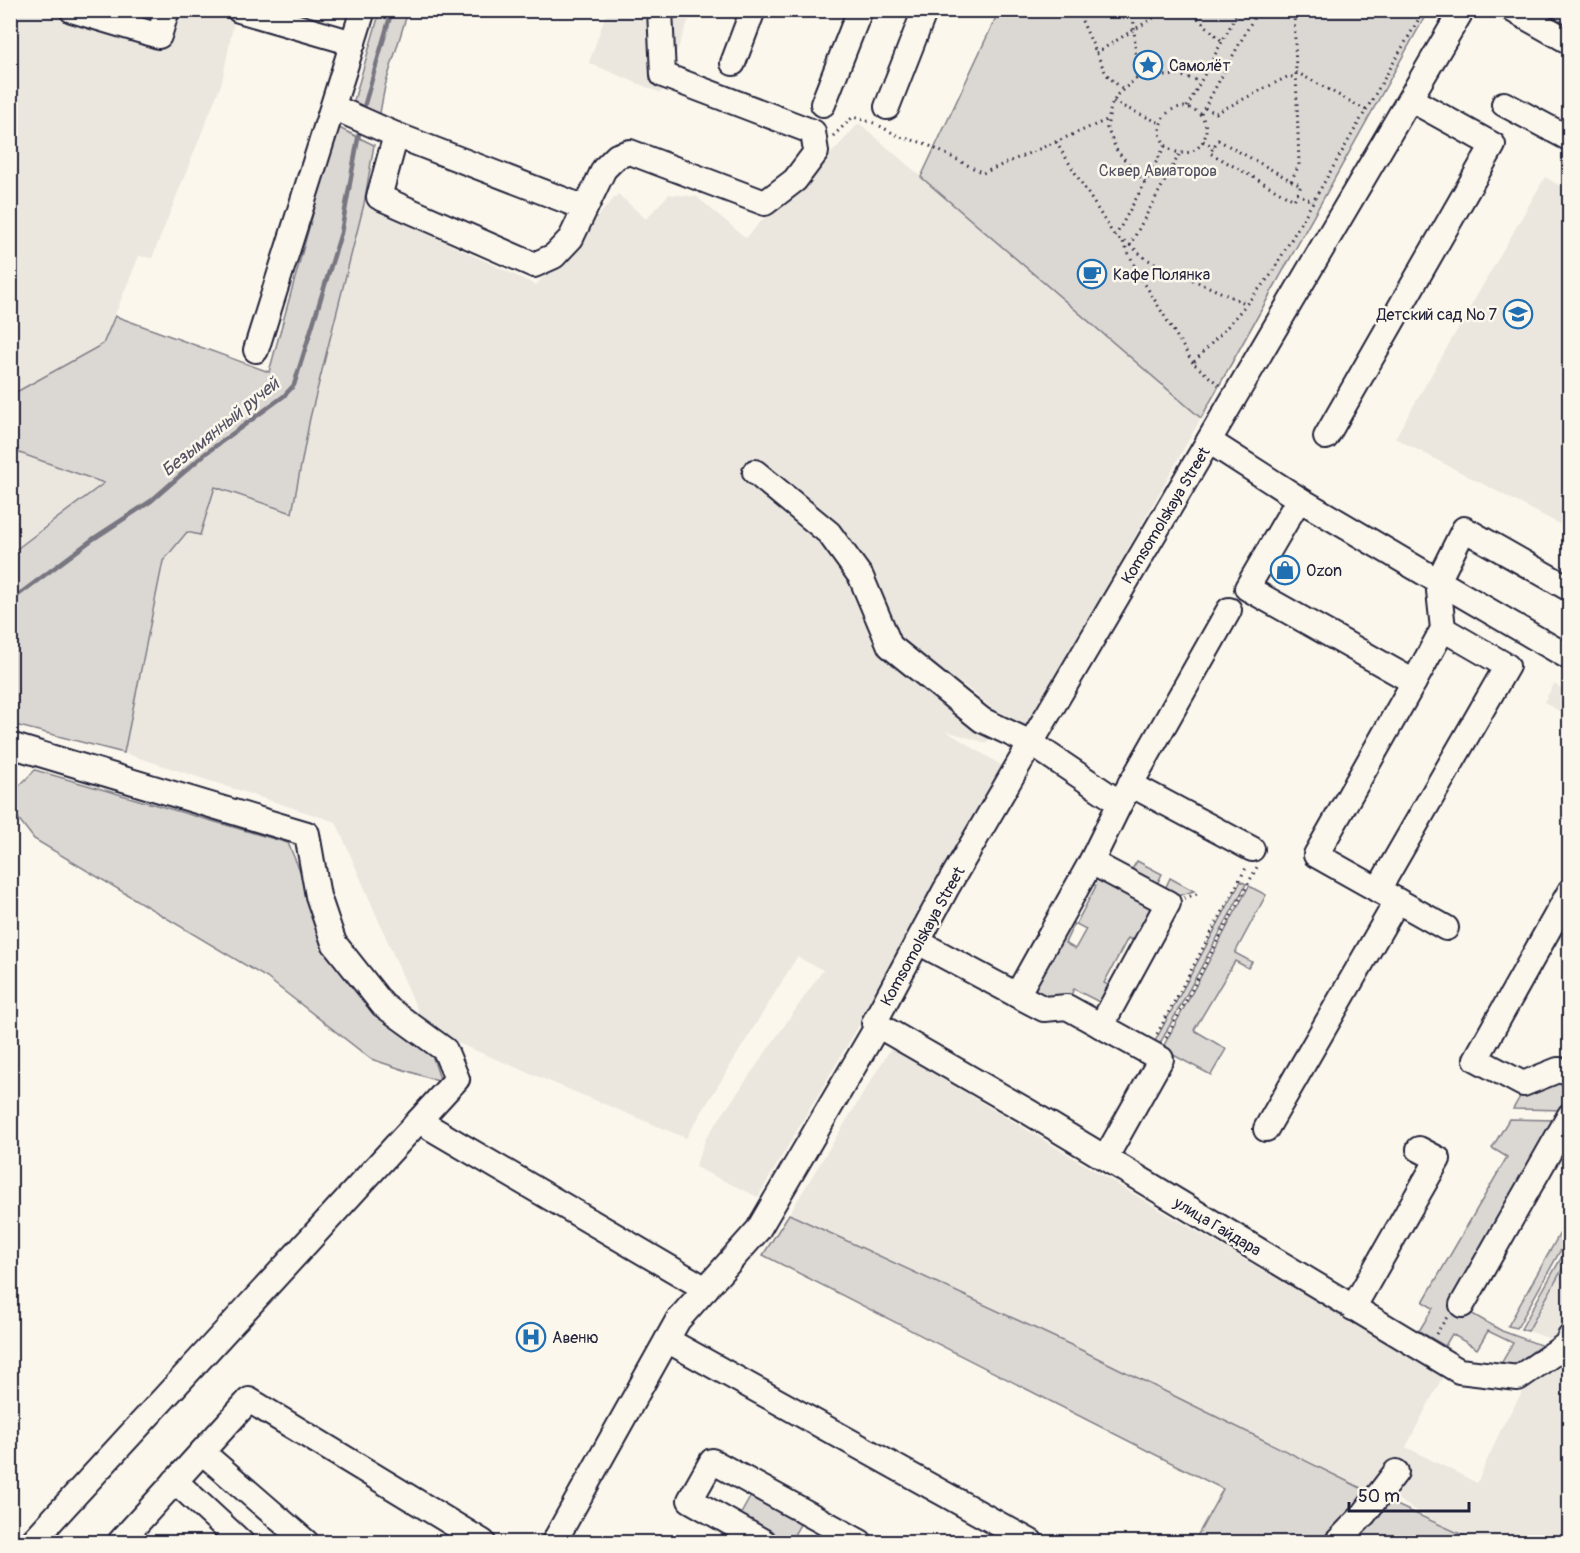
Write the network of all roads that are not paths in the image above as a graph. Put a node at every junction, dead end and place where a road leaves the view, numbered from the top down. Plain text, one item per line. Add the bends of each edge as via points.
1 (72, 10) edge
2 (167, 10) edge
3 (363, 10) edge
4 (660, 10) edge
5 (753, 10) edge
6 (860, 10) edge
7 (925, 10) edge
8 (1462, 10) edge
9 (1513, 10) edge
10 (245, 12) edge
11 (1569, 42) edge
12 (353, 43) junction
13 (733, 63) dead end
14 (1410, 99) junction
15 (823, 104) dead end
16 (1504, 104) dead end
17 (333, 107) junction
18 (887, 107) dead end
19 (396, 135) junction
20 (1569, 139) edge
21 (585, 208) junction
22 (256, 350) dead end
23 (1326, 438) dead end
24 (1209, 441) junction
25 (754, 472) dead end
26 (1299, 499) junction
27 (1438, 581) junction
28 (1569, 590) edge
29 (1229, 609) dead end
30 (1443, 629) junction
31 (1569, 658) edge
32 (1414, 682) junction
33 (1031, 743) junction
34 (10, 745) edge
35 (1125, 793) junction
36 (1253, 859) road end
37 (1090, 862) junction
38 (1569, 891) edge
39 (1387, 895) junction
40 (1446, 928) dead end
41 (918, 942) junction
42 (1017, 995) junction
43 (876, 1024) junction
44 (1101, 1026) junction
45 (1569, 1071) edge
46 (1569, 1114) edge
47 (419, 1121) junction
48 (1266, 1129) dead end
49 (1419, 1149) dead end
50 (1106, 1157) junction
51 (706, 1289) junction
52 (1462, 1305) road end
53 (1353, 1308) junction
54 (667, 1340) junction
55 (1568, 1341) edge
56 (202, 1452) junction
57 (1396, 1472) dead end
58 (175, 1481) junction
59 (32, 1542) edge
60 (120, 1542) edge
61 (241, 1542) edge
62 (306, 1542) edge
63 (483, 1542) edge
64 (554, 1542) edge
65 (764, 1542) edge
66 (860, 1542) edge
67 (1031, 1542) edge
68 (1337, 1542) edge

1 - 2 street via 159,36
3 - 12 street
4 - 21 street via 663,75 813,132 816,152 795,180 765,203 630,152 617,156 604,169
5 - 13 street
6 - 15 street
7 - 18 street
8 - 14 street, Komsomolskaya Street
9 - 11 street
10 - 12 street
12 - 17 street
14 - 23 street via 1493,145
14 - 24 street, Komsomolskaya Street
16 - 20 street
17 - 19 street
17 - 22 street
19 - 21 street
19 - 21 street via 379,197 534,265 554,256 571,238
24 - 26 street
24 - 33 street, Komsomolskaya Street
25 - 33 street via 829,533 861,578 890,646 982,720
26 - 27 street
26 - 32 street via 1246,588
27 - 28 street via 1464,529
27 - 30 street
27 - 31 street
29 - 35 street
30 - 32 street
30 - 39 street via 1507,666
32 - 39 street via 1316,855
33 - 35 street
33 - 41 street, Komsomolskaya Street
34 - 47 street via 307,834 318,896 334,943 383,1005 445,1050 457,1079
35 - 36 street
35 - 37 street
37 - 42 street
37 - 44 street via 1168,903
38 - 45 street via 1476,1059 1522,1084 1558,1070
39 - 40 street
39 - 48 street
41 - 42 street
41 - 43 street, Komsomolskaya Street
42 - 44 street via 1044,1009 1067,1007
43 - 50 street, улица Гайдара
43 - 51 street, Komsomolskaya Street via 758,1230
44 - 50 street via 1161,1059
46 - 52 street
47 - 51 street
47 - 59 street
49 - 53 street via 1438,1159
50 - 53 street, улица Гайдара
51 - 54 street, Komsomolskaya Street via 678,1320
53 - 55 street, улица Гайдара via 1459,1371 1518,1378
54 - 64 street, Komsomolskaya Street
54 - 67 street
56 - 58 street
56 - 62 street
56 - 63 street via 249,1400
57 - 68 street
58 - 60 street
58 - 61 street
65 - 66 street via 690,1500 712,1461

